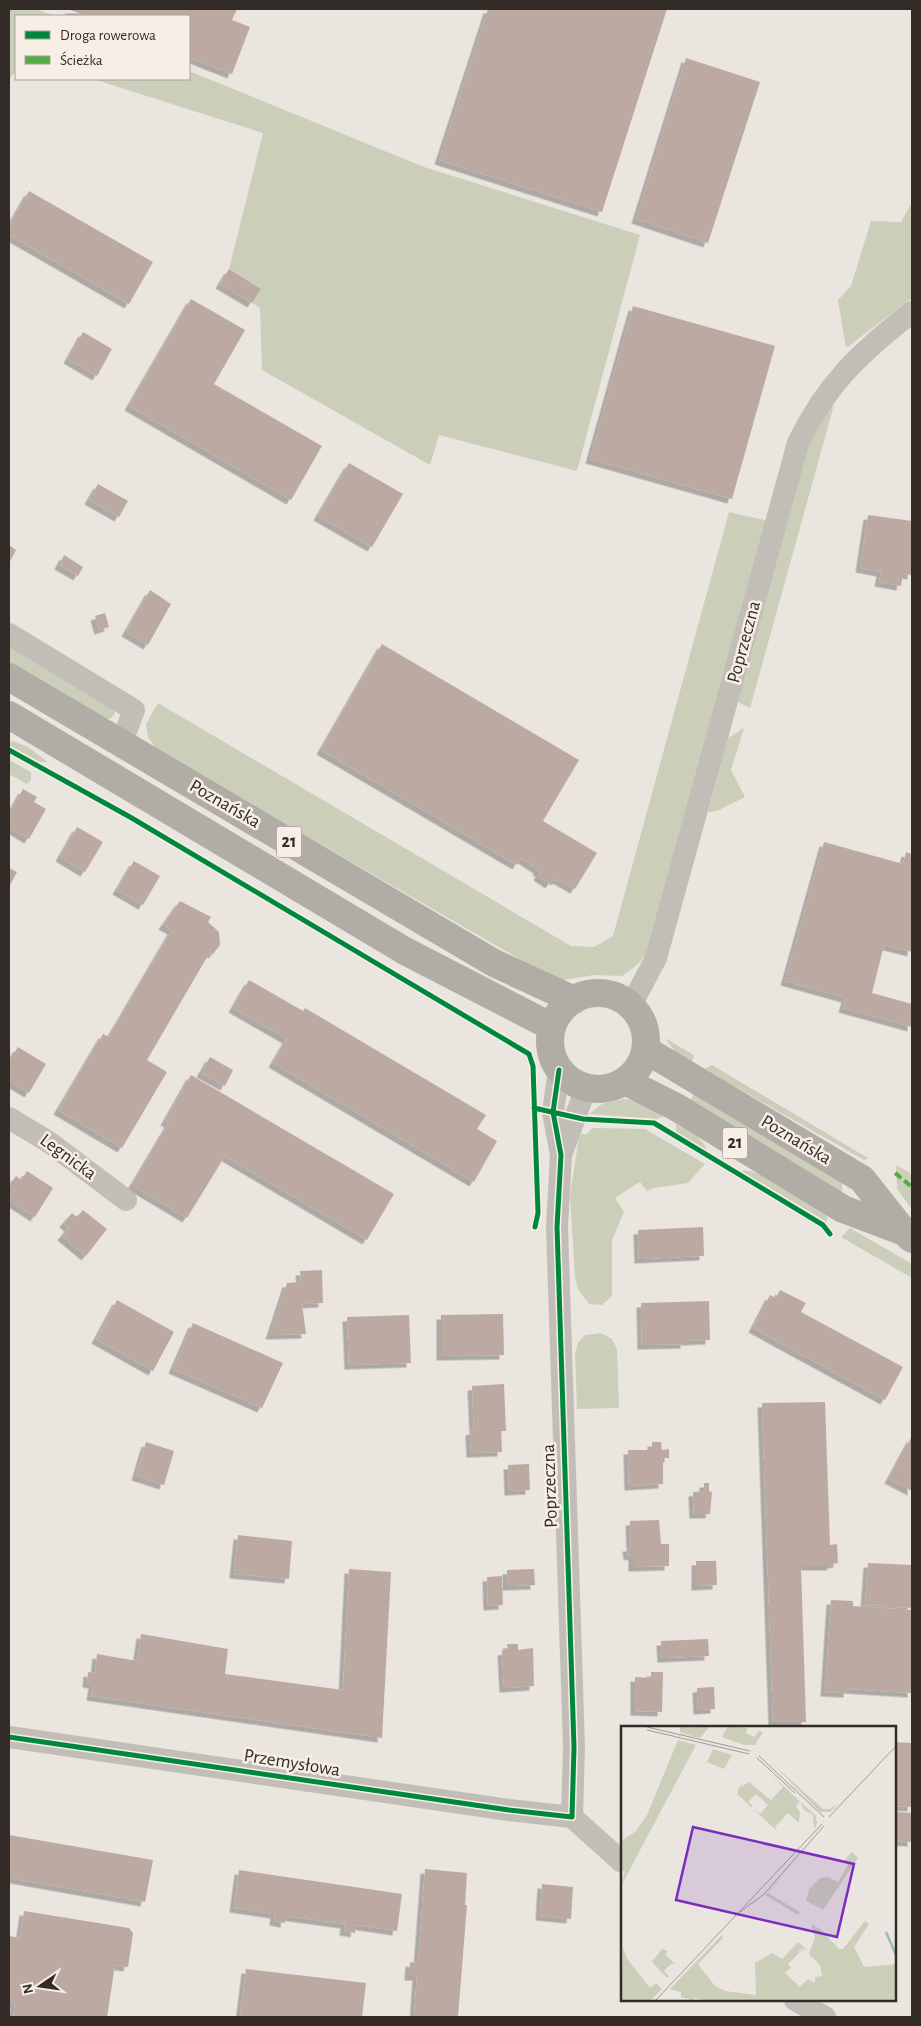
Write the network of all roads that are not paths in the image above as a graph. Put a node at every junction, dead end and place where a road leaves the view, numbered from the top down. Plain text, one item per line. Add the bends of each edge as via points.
1 (912, 312) edge
2 (9, 634) edge
3 (9, 677) edge
4 (9, 715) edge
5 (121, 744) junction
6 (574, 1000) junction
7 (628, 1004) junction
8 (552, 1027) junction
9 (646, 1050) junction
10 (559, 1070) junction
11 (625, 1081) junction
12 (586, 1088) junction
13 (9, 1118) edge
14 (561, 1155) junction
15 (126, 1200) dead end
16 (908, 1236) edge
17 (9, 1737) edge
18 (572, 1817) junction
19 (621, 1861) edge
20 (797, 2001) edge
21 (825, 2017) edge

1 - 7 street, Poprzeczna via 862,353 829,389 798,443 656,958 636,996
2 - 5 street via 134,710
3 - 5 main road, Poznańska / 21
4 - 8 main road, Poznańska / 21 via 397,946
5 - 6 main road, Poznańska / 21 via 494,963
6 - 7 main road via 587,994 602,993 616,996
6 - 8 main road via 560,1011
7 - 9 main road via 640,1017 646,1033
8 - 10 main road via 552,1056
9 - 11 main road via 638,1068
9 - 16 main road, Poznańska / 21 via 862,1179
10 - 12 main road
10 - 14 street, Poprzeczna via 553,1112
11 - 12 main road via 606,1088
11 - 16 main road, Poznańska / 21 via 676,1107 843,1209
12 - 14 street, Poprzeczna
13 - 15 street, Legnicka via 49,1142
14 - 18 street, Poprzeczna via 558,1227 574,1747
17 - 18 street, Przemysłowa
18 - 19 street
20 - 21 street

